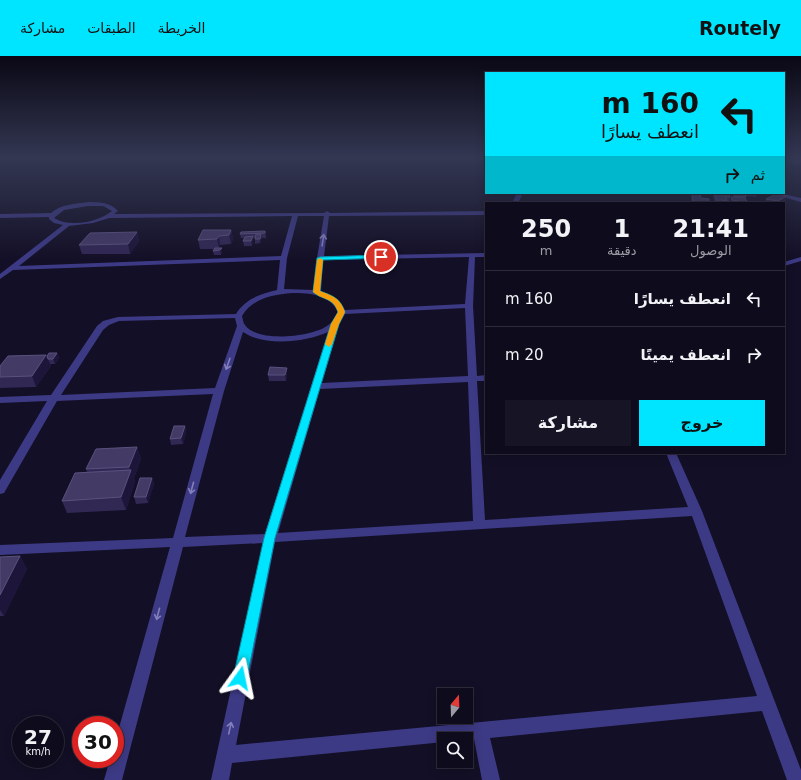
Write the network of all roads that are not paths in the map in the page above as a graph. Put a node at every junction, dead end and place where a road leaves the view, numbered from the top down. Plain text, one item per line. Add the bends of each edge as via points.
1 (775, 194) edge
2 (801, 200) edge
3 (327, 213) junction
4 (485, 213) edge
5 (296, 214) junction
6 (52, 215) junction
7 (0, 216) edge
8 (110, 216) junction
9 (68, 224) junction
10 (472, 255) junction
11 (485, 255) edge
12 (284, 258) junction
13 (320, 258) junction
14 (801, 259) edge
15 (785, 264) edge
16 (11, 268) junction
17 (0, 277) edge
18 (280, 292) junction
19 (317, 292) junction
20 (469, 306) junction
21 (342, 312) junction
22 (240, 321) junction
23 (335, 324) junction
24 (472, 378) junction
25 (485, 378) edge
26 (315, 386) junction
27 (218, 391) junction
28 (54, 398) junction
29 (0, 400) edge
30 (672, 454) edge
31 (0, 490) edge
32 (696, 511) junction
33 (479, 524) junction
34 (270, 538) junction
35 (177, 542) junction
36 (0, 550) edge
37 (767, 703) junction
38 (480, 730) junction
39 (224, 755) junction
40 (113, 780) edge
41 (220, 780) edge
42 (491, 780) edge
43 (796, 780) edge

1 - 2 street
3 - 4 street
3 - 5 street
13 -> 3 street
5 - 8 street
5 - 12 street
6 - 7 street
6 - 8 street via 60,210 102,204 112,206 115,211
6 - 9 street via 54,221
8 - 9 street via 84,223
9 - 16 street
10 - 11 street
10 - 13 street
10 - 20 street
12 - 16 street
12 - 18 street
13 - 19 street
14 - 15 street
16 - 17 street
18 - 19 street
18 - 22 street via 251,301 242,308
19 - 21 street via 339,304
20 - 21 street
20 - 24 street
21 - 23 street
22 - 23 street via 251,334 286,339 306,337
22 -> 27 street
22 - 28 street via 110,321 100,328
23 - 26 street
24 - 25 street
24 - 26 street
24 - 33 street
26 - 34 street
27 - 28 street
27 -> 35 street
28 - 29 street
28 - 31 street
30 - 32 street
32 - 33 street
32 - 37 street
33 - 34 street
34 - 35 street
39 -> 34 street
35 - 36 street
35 -> 40 street
37 - 38 street
37 - 43 street
38 - 39 street
38 - 42 street
39 - 41 street

